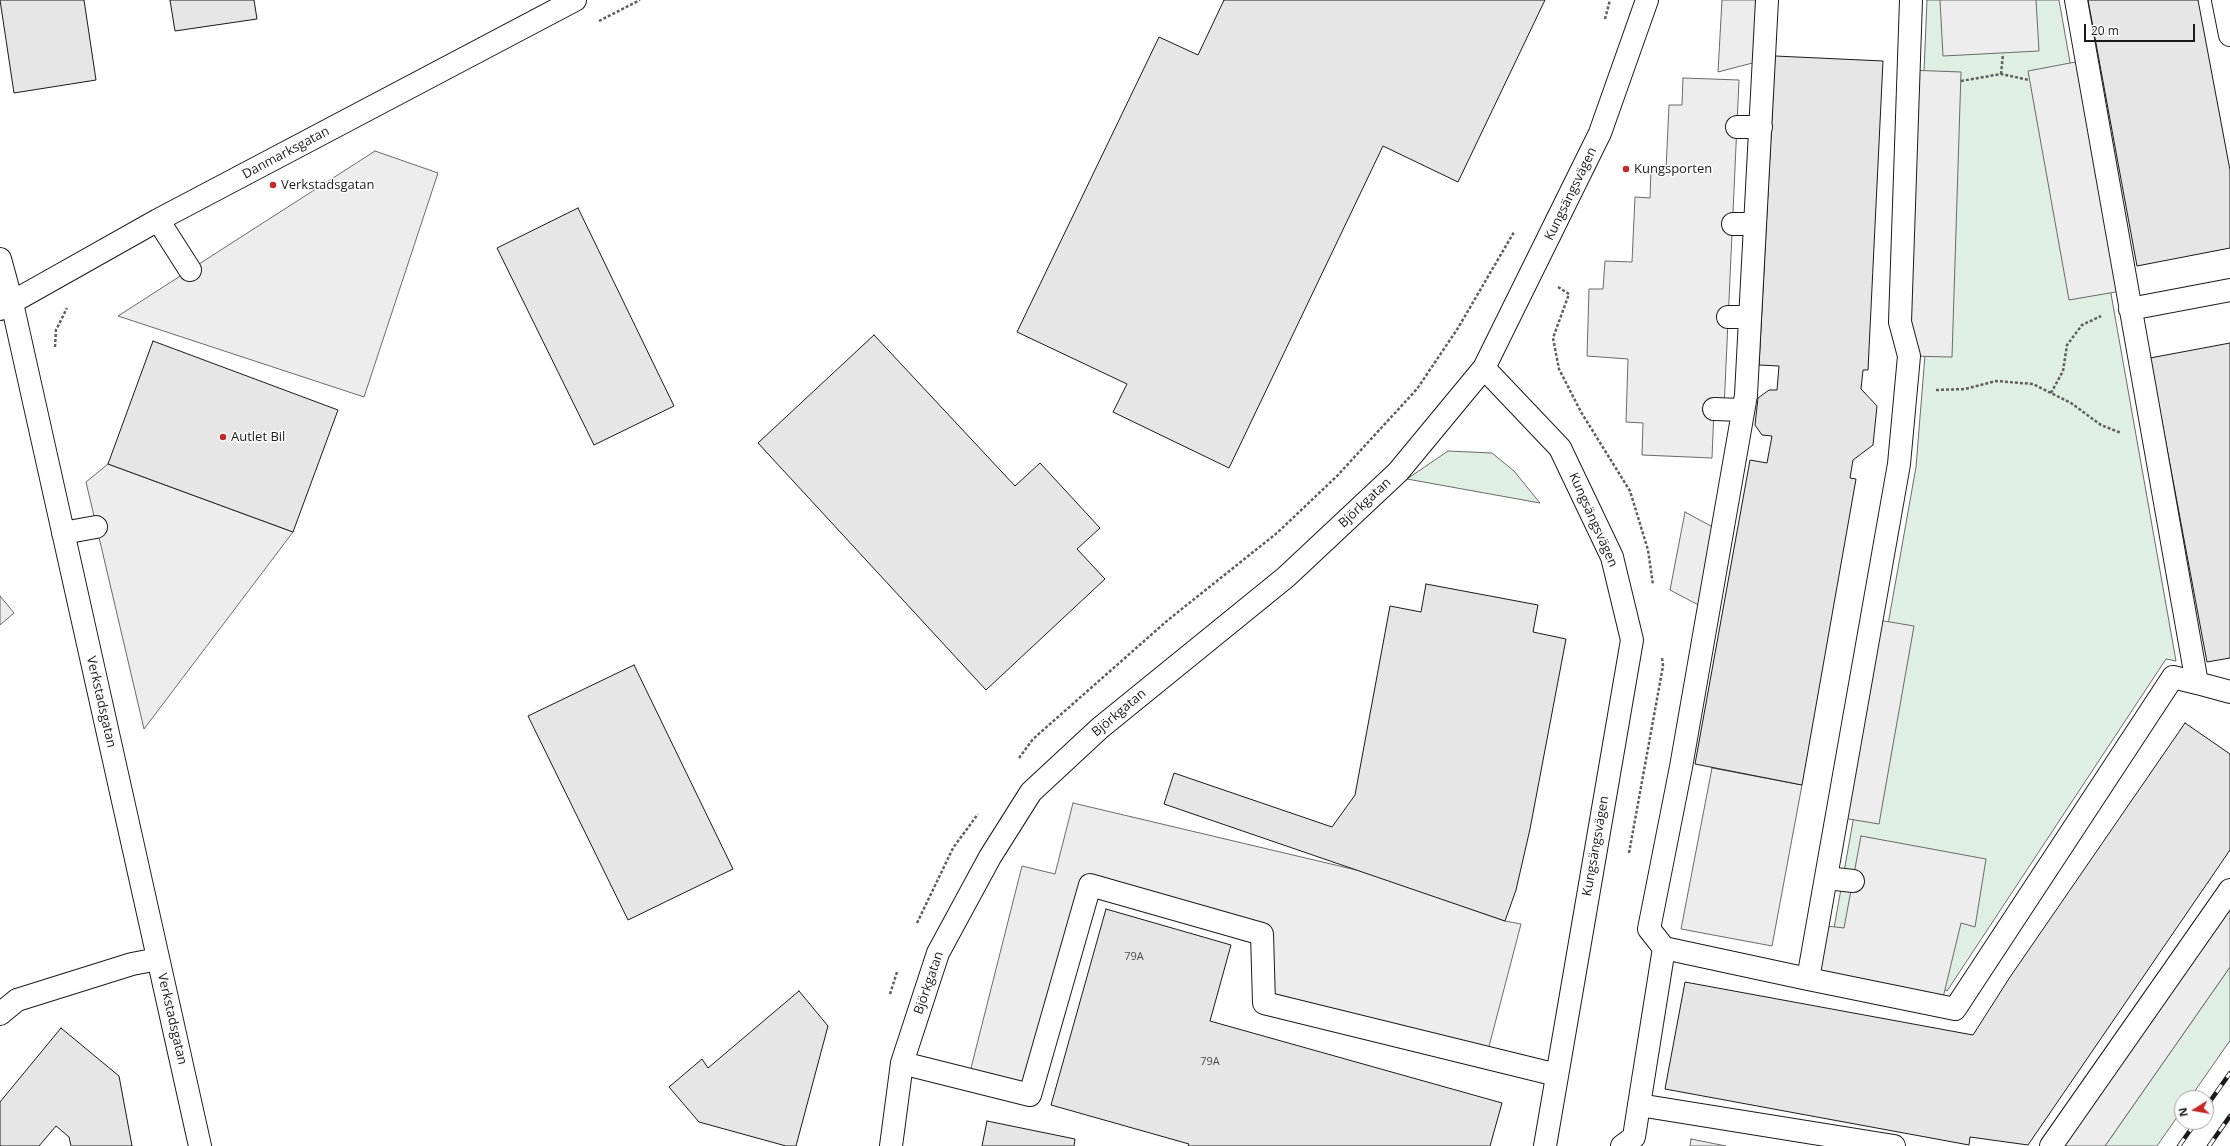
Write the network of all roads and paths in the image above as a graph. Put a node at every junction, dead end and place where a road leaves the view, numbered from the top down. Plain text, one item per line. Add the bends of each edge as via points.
1 (575, 0) edge
2 (1610, 0) edge
3 (1647, 0) edge
4 (1767, 0) edge
5 (1911, 0) edge
6 (2076, 0) edge
7 (2223, 0) edge
8 (1605, 21) dead end
9 (2230, 35) edge
10 (2003, 54) dead end
11 (2001, 74) junction
12 (2029, 80) dead end
13 (1961, 81) dead end
14 (1737, 127) dead end
15 (1761, 127) junction
16 (158, 220) junction
17 (1733, 224) dead end
18 (1755, 224) junction
19 (1518, 225) dead end
20 (0, 259) edge
21 (190, 270) dead end
22 (2230, 290) edge
23 (74, 304) dead end
24 (6, 306) edge
25 (2130, 308) junction
26 (1728, 317) dead end
27 (1750, 317) junction
28 (55, 352) dead end
29 (1484, 368) junction
30 (1906, 388) junction
31 (2051, 392) junction
32 (1714, 409) dead end
33 (1743, 410) junction
34 (2152, 430) junction
35 (96, 526) dead end
36 (63, 533) junction
37 (2197, 683) junction
38 (2230, 692) edge
39 (1017, 761) dead end
40 (981, 810) dead end
41 (1826, 878) junction
42 (1852, 882) dead end
43 (2230, 890) edge
44 (915, 928) dead end
45 (1664, 948) junction
46 (158, 959) junction
47 (897, 971) dead end
48 (1808, 979) junction
49 (889, 1001) dead end
50 (0, 1014) edge
51 (902, 1063) junction
52 (1557, 1075) junction
53 (1639, 1105) junction
54 (200, 1146) edge
55 (891, 1146) edge
56 (1545, 1146) edge
57 (1622, 1146) edge
58 (1894, 1146) edge
59 (2051, 1146) edge

1 - 16 street, Danmarksgatan
2 - 8 path
3 - 29 street, Kungsängsvägen via 1600,133
4 - 15 street
5 - 30 street via 1900,322 1909,356
6 - 25 street
7 - 9 street
10 - 11 path
11 - 12 path
11 - 13 path
14 - 15 street
15 - 18 street
16 - 21 street
16 - 24 street, Danmarksgatan
17 - 18 street
18 - 27 street
19 - 39 path via 1458,328 1417,389 1337,476 1277,533 1168,620 1039,734
20 - 24 street, Verkstadsgatan
22 - 25 street
23 - 28 path via 67,308 56,330
24 - 36 street, Verkstadsgatan
25 - 31 path via 2082,325 2067,345 2063,371
25 - 34 street
26 - 27 street
27 - 33 street
29 - 51 street, Björkgatan via 1398,472 1291,572 1100,728 1031,792 990,857 938,953
29 - 52 street, Kungsängsvägen via 1560,448 1612,557 1632,640
30 - 31 path via 1965,389 1996,381 2033,384
30 - 41 street via 1899,464
31 - 34 path via 2071,402 2101,425 2127,436
32 - 33 street
33 - 45 street via 1681,767 1649,929
34 - 37 street
35 - 36 street
36 - 46 street, Verkstadsgatan
37 - 38 street
37 - 48 street via 2174,677 1956,1009
40 - 44 path via 953,848
41 - 42 street
41 - 48 street
43 - 59 street
45 - 48 street
45 - 53 street
46 - 50 street via 132,964 17,1000
46 - 54 street, Verkstadsgatan
47 - 49 path
51 - 52 street via 1030,1095 1090,885 1262,934 1264,1003
51 - 55 street, Björkgatan
52 - 56 street, Kungsängsvägen
53 - 57 street via 1634,1137
53 - 58 street

